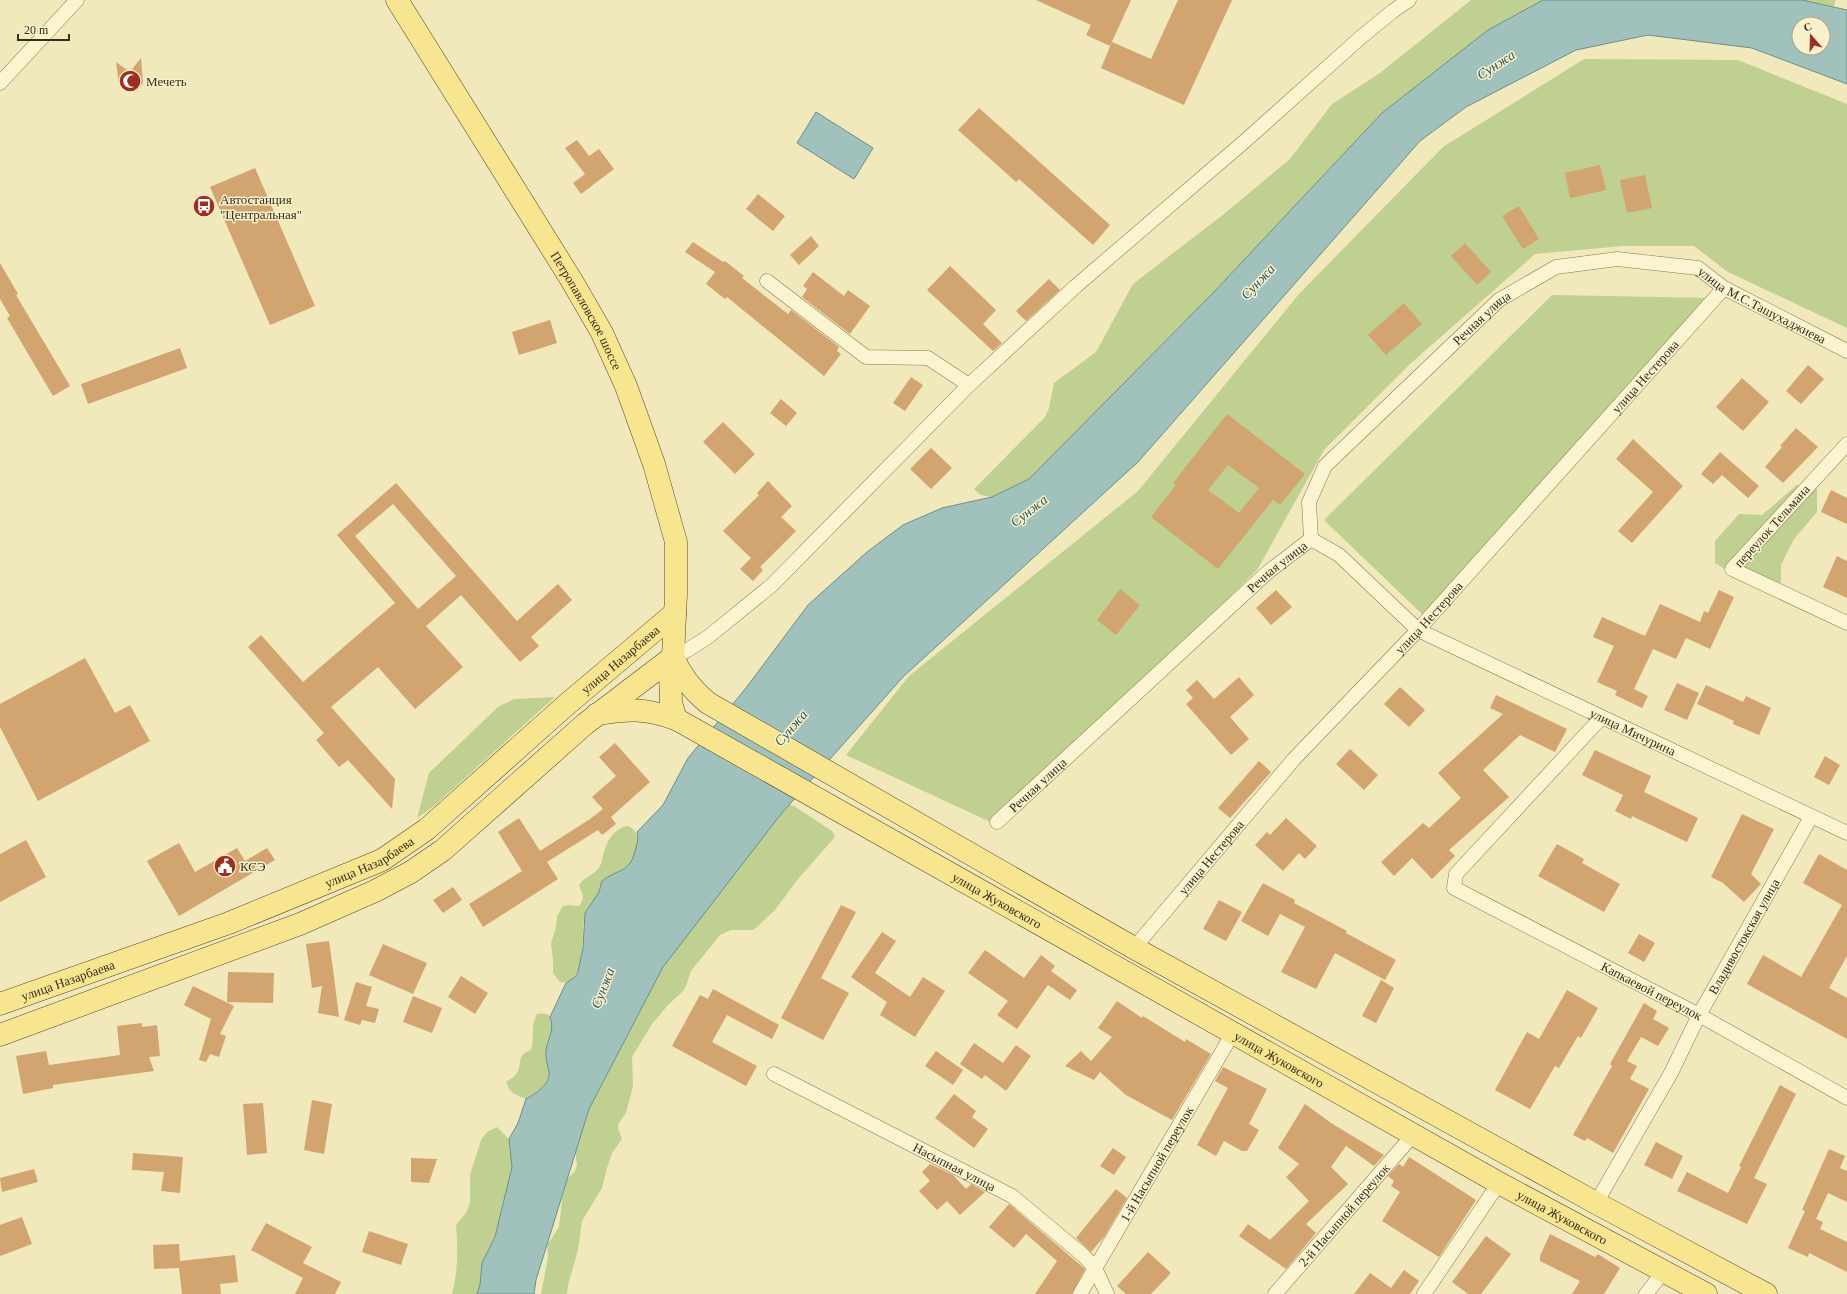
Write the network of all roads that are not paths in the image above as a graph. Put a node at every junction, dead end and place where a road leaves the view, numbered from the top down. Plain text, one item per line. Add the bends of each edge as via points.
1 (77, 0) edge
2 (1409, 0) edge
3 (398, 1) edge
4 (0, 83) edge
5 (1556, 266) joint
6 (767, 281) dead end
7 (1724, 288) junction
8 (1847, 351) edge
9 (969, 384) junction
10 (1847, 444) edge
11 (1311, 539) junction
12 (675, 613) junction
13 (1847, 623) edge
14 (1418, 630) junction
15 (673, 657) junction
16 (606, 672) junction
17 (597, 714) junction
18 (1601, 718) junction
19 (676, 719) junction
20 (1811, 817) junction
21 (997, 822) dead end
22 (1847, 834) edge
23 (1134, 948) junction
24 (0, 1004) edge
25 (1699, 1015) junction
26 (1233, 1033) junction
27 (0, 1035) edge
28 (774, 1074) dead end
29 (1847, 1098) edge
30 (1413, 1135) junction
31 (1499, 1183) junction
32 (1596, 1204) junction
33 (1095, 1268) junction
34 (1664, 1271) junction
35 (1080, 1294) edge
36 (1107, 1294) edge
37 (1275, 1294) edge
38 (1424, 1294) edge
39 (1646, 1294) edge
40 (1706, 1294) edge
41 (1766, 1294) edge

1 - 4 street
2 - 9 street via 1360,38 1082,281
3 - 12 main road, Петропавловское шоссе via 572,281 602,333 626,386 654,464 676,542
5 - 7 street, улица М.С.Ташухаджиева via 1616,259 1698,268
5 - 11 street, Речная улица via 1499,300 1325,466 1309,502
6 - 9 street via 866,357 928,358
7 - 8 street, улица М.С.Ташухаджиева
7 - 14 street, улица Нестерова
9 - 15 street via 772,585 708,637
10 - 13 street, переулок Тельмана via 1732,569
11 - 14 street, улица Мичурина via 1339,555
11 - 21 street, Речная улица via 1268,572
12 - 15 main road, Петропавловское шоссе
12 - 16 main road, улица Назарбаева
14 - 18 street, улица Мичурина
14 - 23 street, улица Нестерова via 1294,759
15 - 16 main road
15 - 17 main road, улица Назарбаева
15 - 19 main road, Петропавловское шоссе via 670,689
15 - 23 main road via 680,674 708,703
16 - 24 main road, улица Назарбаева via 427,829 382,860 229,923
17 - 19 main road, улица Жуковского via 634,710 653,711
17 - 27 main road, улица Назарбаева via 443,850 375,892 300,924
18 - 20 street, улица Мичурина
18 - 25 street, Капкаевой переулок via 1456,874 1454,888
19 - 26 main road, улица Жуковского
20 - 22 street, улица Мичурина
20 - 25 street, Владивостокская улица
23 - 32 main road
25 - 29 street, Капкаевой переулок
25 - 32 street, Владивостокская улица via 1671,1073
26 - 30 main road, улица Жуковского
26 - 33 street, 1-й Насыпной переулок
28 - 33 street, Насыпная улица via 1012,1196
30 - 31 main road, улица Жуковского
30 - 37 street, 2-й Насыпной переулок
31 - 34 main road, улица Жуковского
31 - 38 street
32 - 41 main road
33 - 35 street, 1-й Насыпной переулок
33 - 36 street, Насыпная улица
34 - 39 street
34 - 40 main road, улица Жуковского

